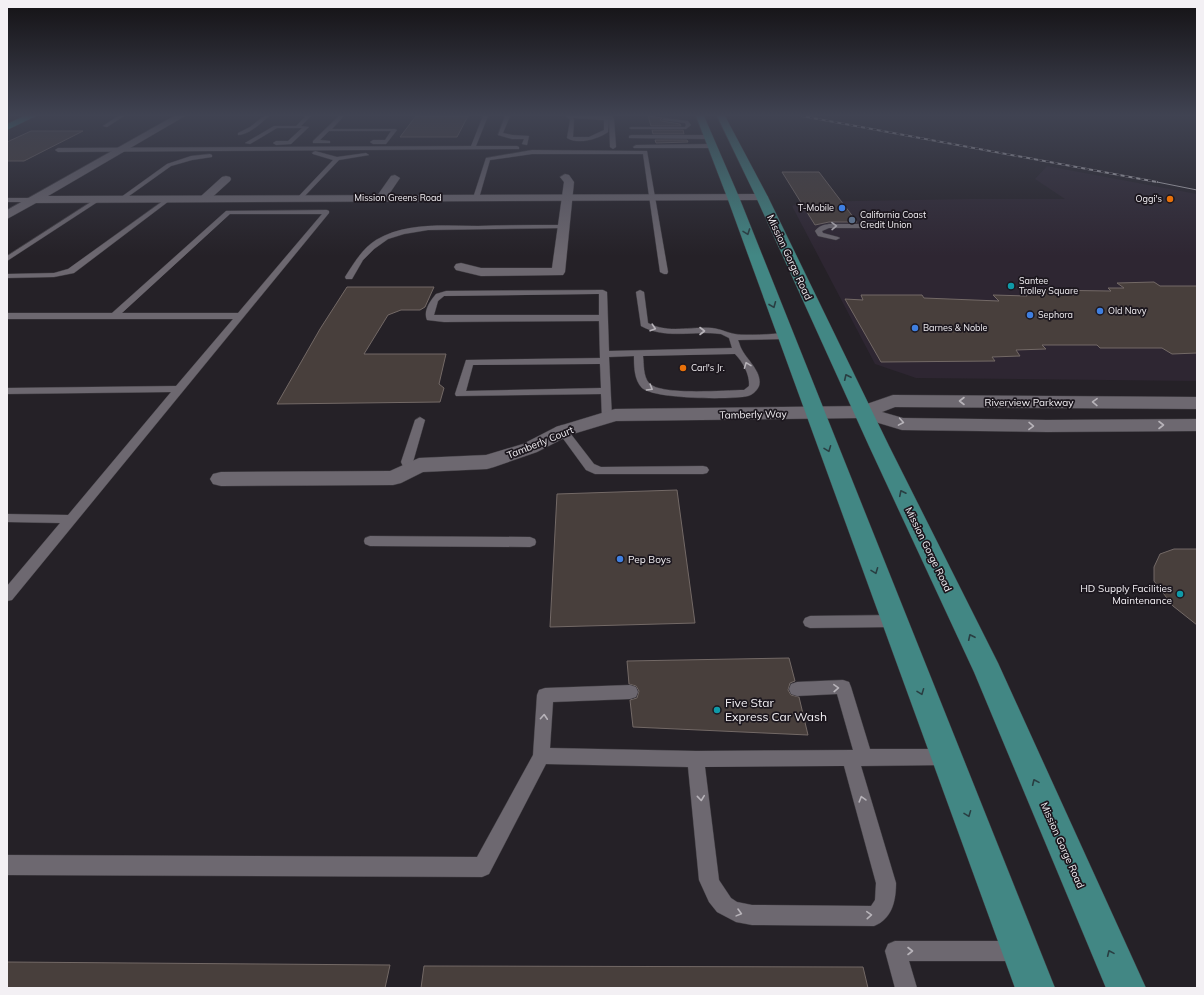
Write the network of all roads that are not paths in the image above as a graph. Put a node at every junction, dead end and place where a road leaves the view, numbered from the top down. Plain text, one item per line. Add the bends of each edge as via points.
1 (100, 162) edge
2 (177, 162) edge
3 (335, 162) edge
4 (487, 162) edge
5 (647, 162) edge
6 (719, 162) edge
7 (745, 162) edge
8 (565, 177) dead end
9 (396, 178) dead end
10 (226, 179) dead end
11 (653, 197) junction
12 (733, 197) junction
13 (762, 197) junction
14 (382, 198) junction
15 (476, 198) junction
16 (568, 198) junction
17 (204, 199) junction
18 (299, 199) junction
19 (7, 200) edge
20 (33, 200) junction
21 (97, 200) junction
22 (120, 200) junction
23 (167, 200) junction
24 (7, 215) edge
25 (873, 226) dead end
26 (564, 228) junction
27 (836, 238) dead end
28 (7, 259) edge
29 (461, 267) dead end
30 (664, 272) dead end
31 (7, 276) edge
32 (349, 277) dead end
33 (640, 292) dead end
34 (7, 316) edge
35 (114, 316) junction
36 (241, 316) junction
37 (603, 318) junction
38 (785, 336) junction
39 (734, 337) junction
40 (737, 351) junction
41 (638, 353) junction
42 (604, 357) junction
43 (180, 389) junction
44 (7, 391) edge
45 (605, 391) junction
46 (1197, 403) edge
47 (863, 412) junction
48 (814, 413) junction
49 (693, 415) joint
50 (607, 418) junction
51 (420, 420) dead end
52 (1197, 425) edge
53 (563, 431) junction
54 (410, 470) junction
55 (703, 470) dead end
56 (220, 479) dead end
57 (7, 518) edge
58 (71, 520) junction
59 (370, 541) dead end
60 (530, 542) dead end
61 (7, 596) edge
62 (894, 621) junction
63 (810, 622) dead end
64 (797, 689) dead end
65 (630, 692) dead end
66 (541, 756) junction
67 (857, 757) junction
68 (946, 757) junction
69 (696, 759) junction
70 (7, 865) edge
71 (1021, 951) junction
72 (906, 988) edge
73 (1035, 988) edge
74 (1126, 988) edge

1 - 20 street
2 - 22 lane via 169,165
3 - 18 lane
4 - 15 lane
5 - 11 lane
6 - 12 main road
7 - 13 main road, Mission Gorge Road
8 - 16 street via 569,182
9 - 14 street
10 - 17 street
11 - 12 street, Mission Greens Road
11 - 16 street, Mission Greens Road
11 - 30 lane
12 - 13 street, Mission Greens Road
12 -> 38 main road
47 -> 13 main road, Mission Gorge Road
14 - 15 street, Mission Greens Road
14 - 18 street, Mission Greens Road
15 - 16 street, Mission Greens Road
16 - 26 street
17 - 18 street, Mission Greens Road
17 - 23 street, Mission Greens Road
19 - 20 lane
20 - 21 street, Mission Greens Road
20 - 24 street
21 - 22 street, Mission Greens Road
21 - 28 lane
22 - 23 street, Mission Greens Road
23 - 31 lane via 71,271 54,275
27 -> 25 lane via 820,235 818,231 829,226
26 - 29 street via 558,272 481,272
26 - 32 lane via 409,230 383,240 368,250
33 -> 39 lane via 644,324 649,328 722,332
34 - 35 lane
35 - 36 lane
35 - 36 lane via 228,212 327,212
36 - 43 lane
37 - 37 lane via 603,292 440,294 429,315 430,318 444,319
37 - 42 lane
38 - 39 lane
38 - 48 main road
39 - 40 lane
40 - 41 lane
41 -> 40 lane via 642,380 654,391 674,394 746,393 752,389 754,383 744,356
41 - 42 lane
42 - 45 lane
42 - 45 lane via 469,362 460,394
43 - 44 lane
43 - 58 lane
45 - 50 lane
46 -> 47 street, Riverview Parkway via 893,401
47 - 48 street, Riverview Parkway
47 -> 52 street, Riverview Parkway via 902,424
74 -> 47 main road, Mission Gorge Road via 988,672
48 - 49 street, Tamberly Way
48 -> 62 main road
49 - 50 street, Tamberly Court
50 - 53 street, Tamberly Court
51 - 54 lane via 407,462
53 - 54 street, Tamberly Court via 530,448 487,462 419,465
53 - 55 lane via 590,467 599,471
54 - 56 street, Tamberly Court via 394,478
57 - 58 lane
58 - 61 lane
59 - 60 lane
62 - 63 lane
62 -> 68 main road
64 -> 67 lane via 843,688
66 -> 65 lane via 545,695
66 - 69 lane
66 - 70 lane via 482,867
67 - 68 lane
67 - 69 lane
69 -> 67 lane via 709,880 715,895 723,905 739,914 752,915 874,916 881,910 886,899 886,883
68 -> 71 main road
72 -> 71 lane via 895,951
71 - 73 main road

